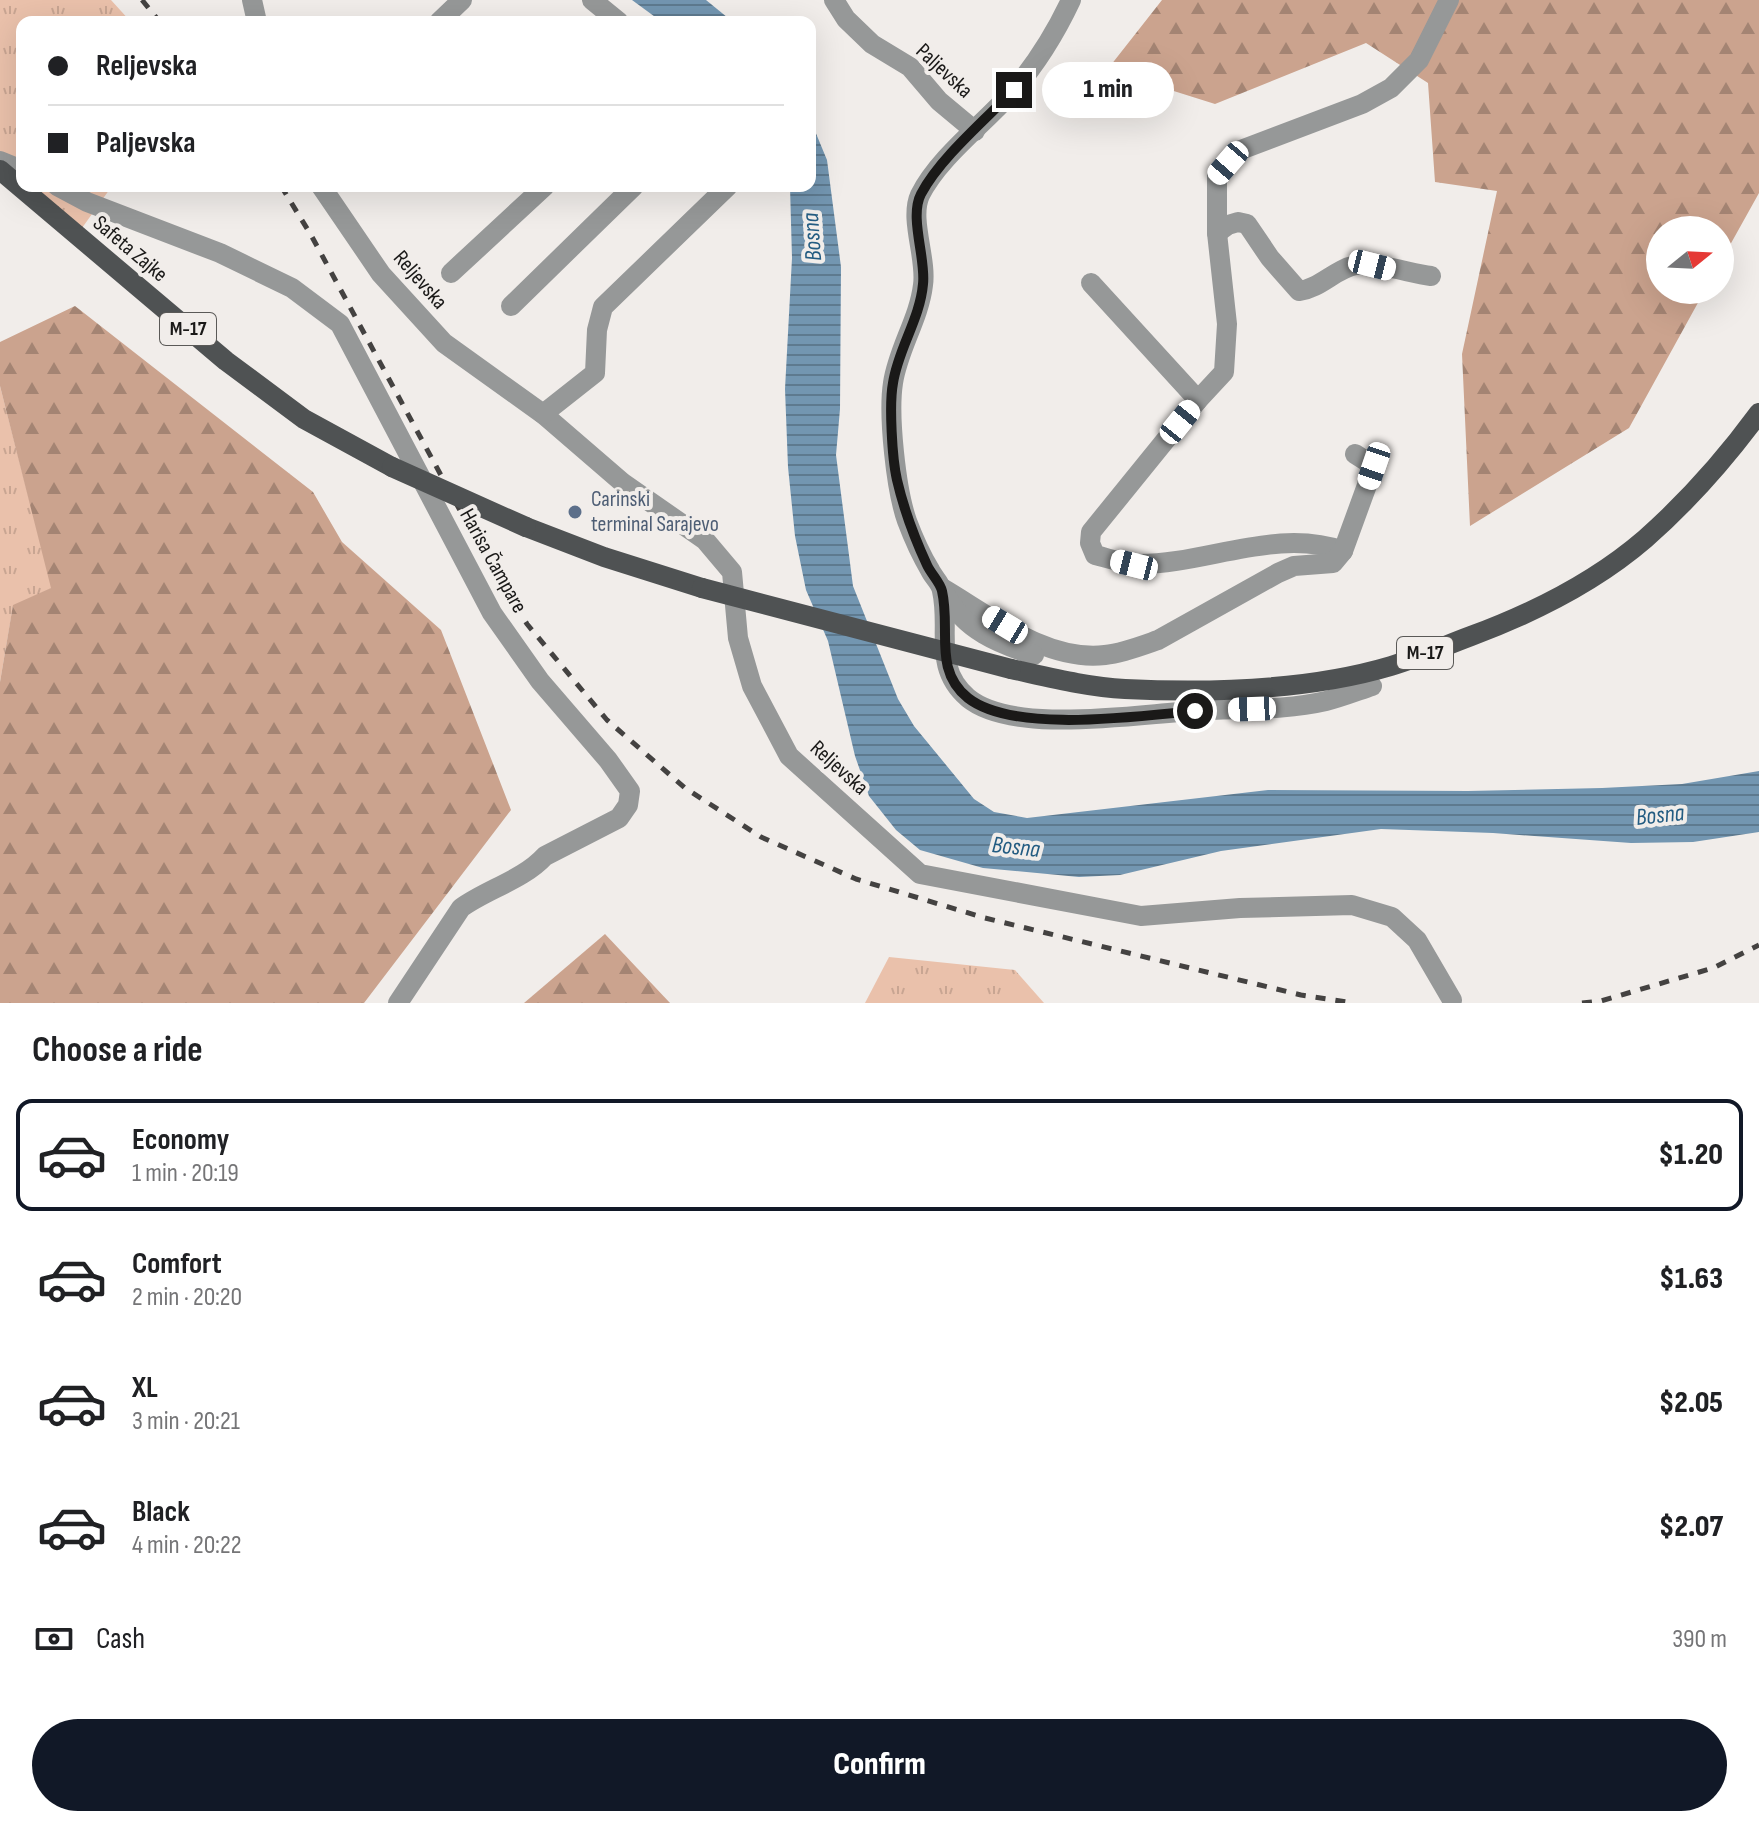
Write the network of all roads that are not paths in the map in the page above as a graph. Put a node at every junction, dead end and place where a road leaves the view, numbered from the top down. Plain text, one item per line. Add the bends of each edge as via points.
1 (462, 0) edge
2 (592, 0) edge
3 (834, 0) edge
4 (1071, 0) edge
5 (1449, 0) edge
6 (445, 16) edge
7 (612, 16) edge
8 (975, 131) junction
9 (0, 170) edge
10 (16, 184) edge
11 (26, 192) edge
12 (68, 192) edge
13 (325, 192) edge
14 (539, 192) edge
15 (628, 192) edge
16 (722, 192) edge
17 (1217, 233) junction
18 (451, 273) dead end
19 (1431, 276) dead end
20 (1091, 283) dead end
21 (511, 306) dead end
22 (1198, 400) junction
23 (1759, 413) edge
24 (543, 414) junction
25 (1355, 454) dead end
26 (1343, 551) junction
27 (942, 588) junction
28 (1034, 655) dead end
29 (1372, 686) dead end
30 (1452, 1000) dead end
31 (398, 1003) edge

1 - 6 street
2 - 7 street
3 - 8 street, Paljevska via 872,44 910,67
4 - 8 street, Paljevska via 1057,31 1014,90
5 - 17 street via 1419,60 1391,88 1238,151 1217,176
8 - 27 street via 934,173 919,197 923,285 893,383 896,475 907,521
9 - 10 main road, Safeta Zajke / M-17, bridge
11 - 23 main road, Safeta Zajke / M-17, bridge via 226,361 304,419 392,467 526,527 702,588 1011,669 1123,689 1273,686 1332,678 1390,666 1498,626 1561,597 1645,539
12 - 31 street, Harisa Čampare via 220,253 292,288 340,324 492,613 630,791 619,818 461,908
13 - 24 street, Reljevska via 381,274 444,343
14 - 18 street
15 - 21 street
16 - 24 street via 603,307 595,373
17 - 19 street via 1228,225 1247,224 1299,291 1356,265
17 - 22 street via 1227,324 1224,372
20 - 22 street
22 - 26 street via 1091,532 1095,555 1134,565 1294,542 1322,543
24 - 30 street, Reljevska via 623,483 705,540 732,572 738,638 752,686 789,756 920,874 1141,916 1352,905 1392,917 1417,940
25 - 26 street via 1374,466
26 - 27 street via 1333,563 1294,566 1158,640 1104,656 1069,653 1030,640
27 - 28 street via 971,627 1000,645
27 - 29 street via 947,673 969,699 1000,714 1100,719 1280,708

